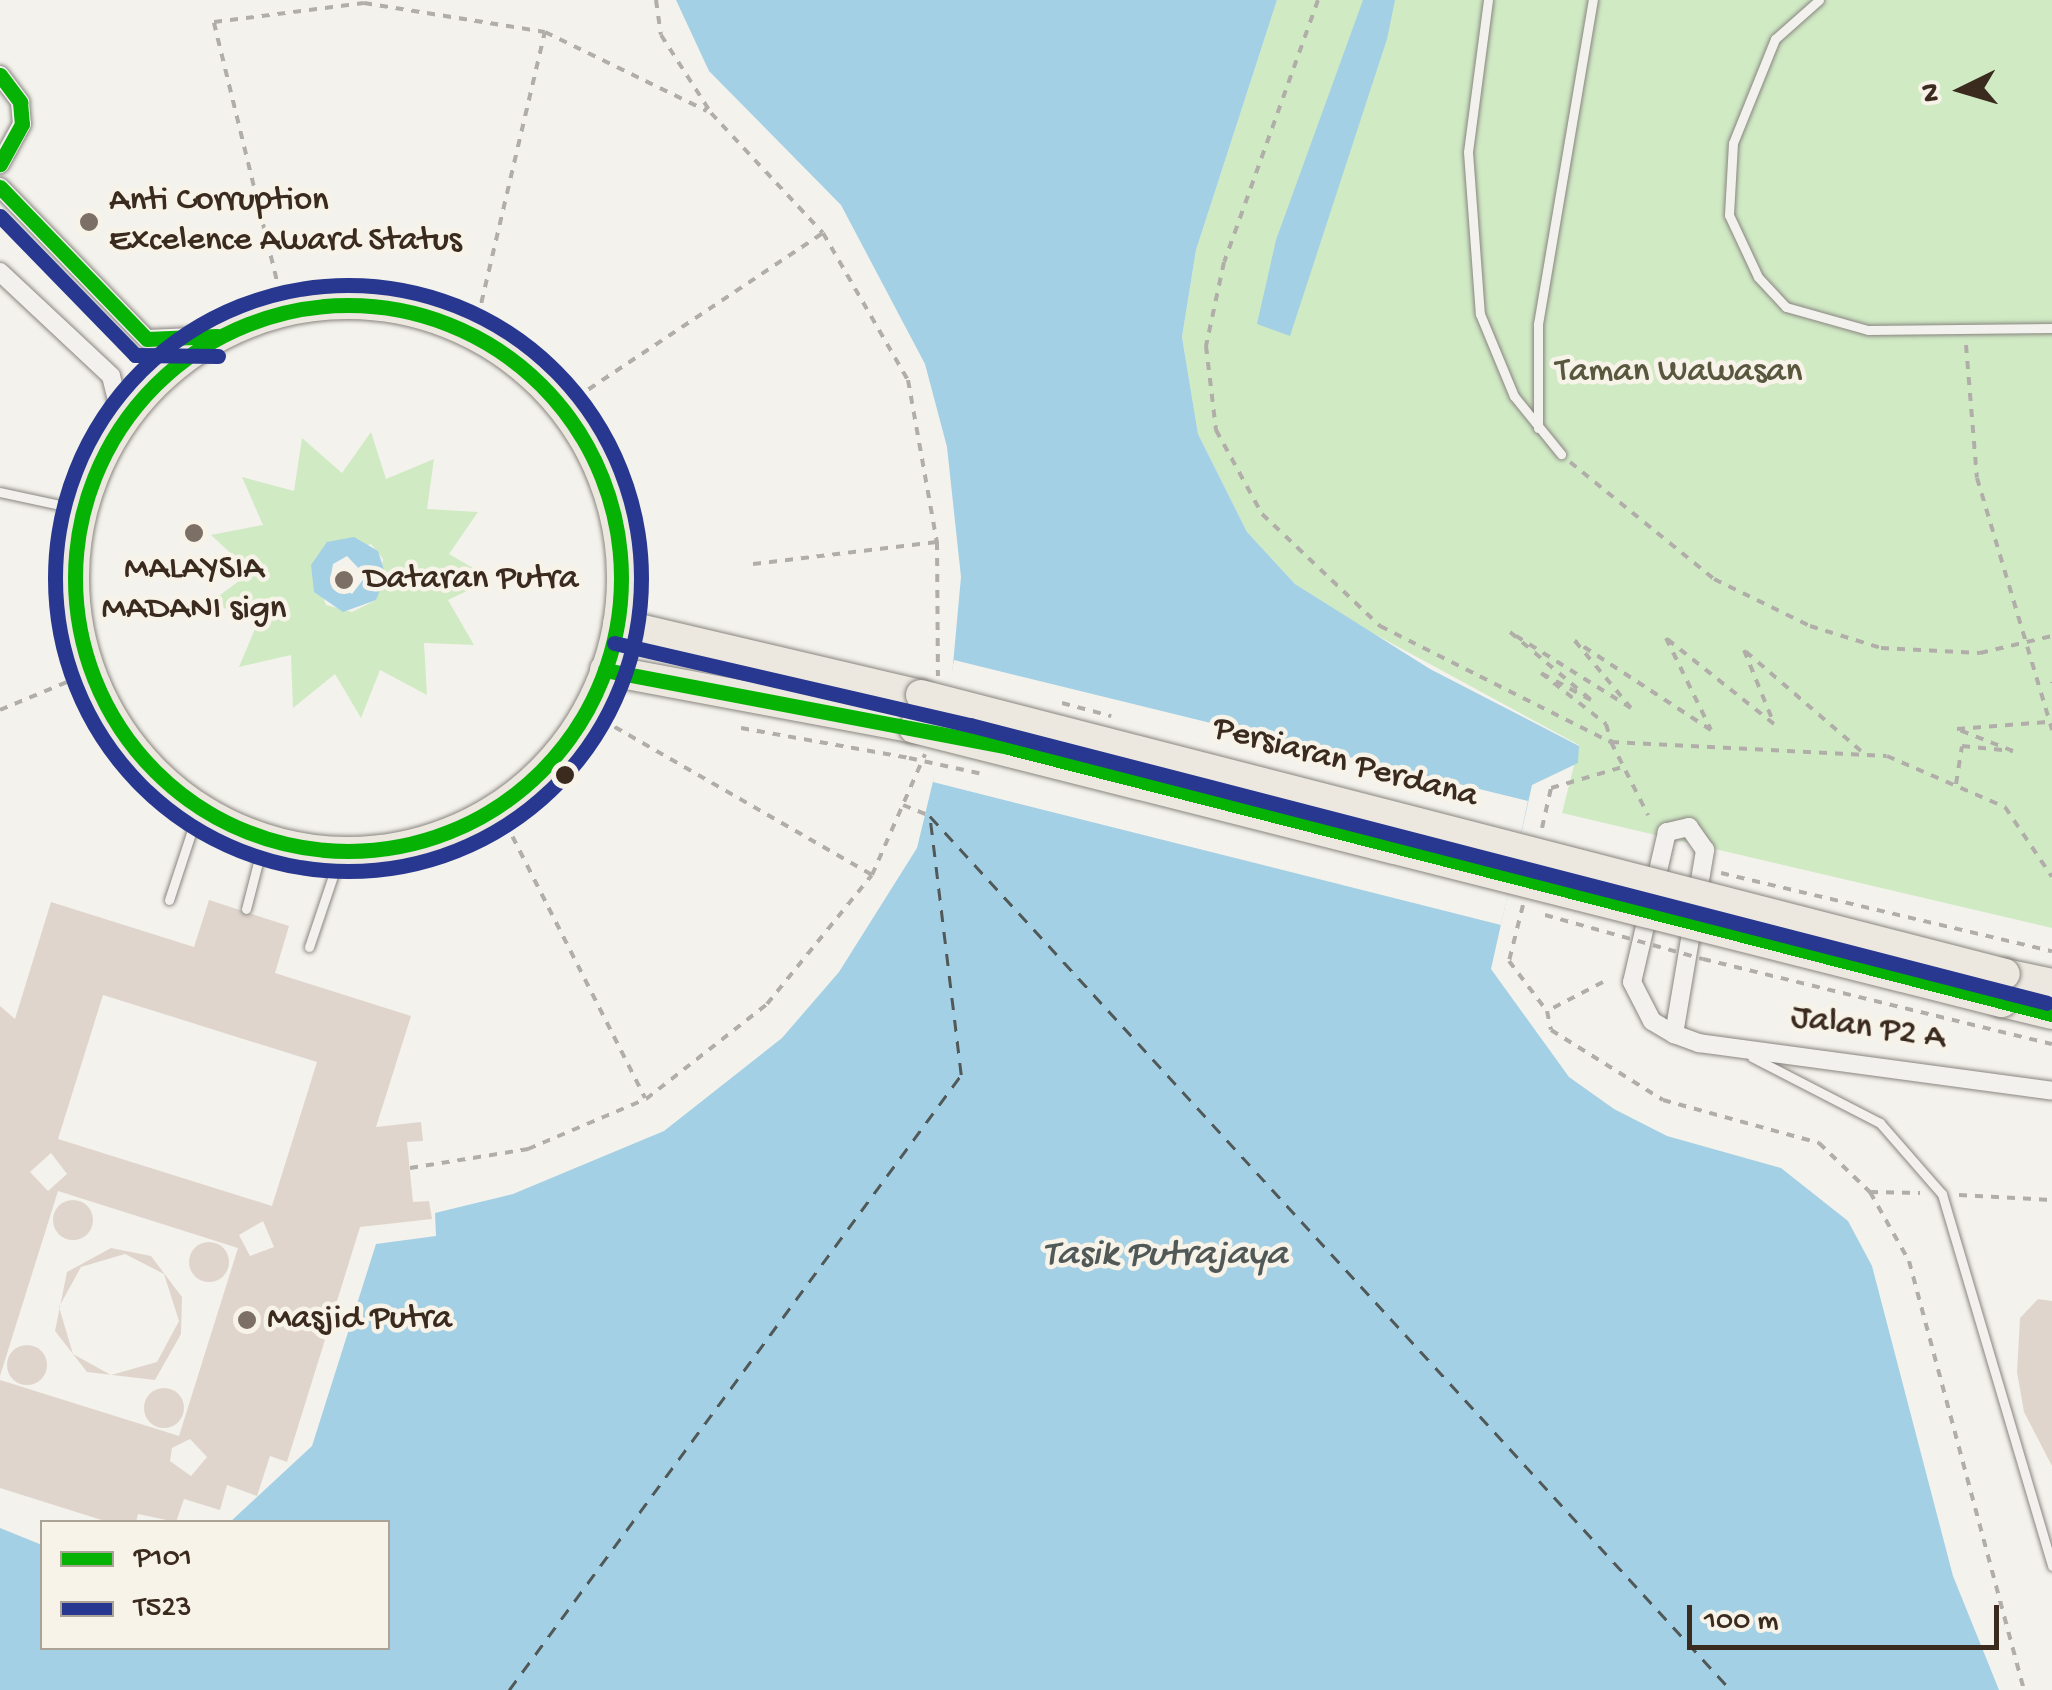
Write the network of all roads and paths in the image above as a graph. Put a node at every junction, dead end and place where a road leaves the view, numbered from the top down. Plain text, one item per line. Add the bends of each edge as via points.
1 (656, 0) edge
2 (1318, 0) edge
3 (1488, 0) edge
4 (1593, 0) edge
5 (1820, 0) edge
6 (545, 32) junction
7 (0, 76) edge
8 (711, 113) junction
9 (0, 164) edge
10 (0, 187) edge
11 (823, 232) junction
12 (0, 272) edge
13 (284, 310) junction
14 (2052, 328) edge
15 (474, 334) junction
16 (1966, 335) junction
17 (217, 336) junction
18 (562, 406) junction
19 (1538, 431) junction
20 (107, 447) junction
21 (1560, 454) joint
22 (0, 492) edge
23 (83, 510) junction
24 (937, 542) junction
25 (753, 564) dead end
26 (618, 624) junction
27 (2052, 636) edge
28 (2024, 642) junction
29 (605, 670) junction
30 (91, 672) junction
31 (929, 694) junction
32 (0, 710) edge
33 (587, 711) junction
34 (2051, 722) edge
35 (741, 728) dead end
36 (2052, 730) edge
37 (1611, 742) junction
38 (917, 744) junction
39 (1861, 751) junction
40 (1956, 786) junction
41 (903, 805) junction
42 (200, 808) junction
43 (498, 808) junction
44 (1648, 815) dead end
45 (930, 816) dead end
46 (264, 840) junction
47 (342, 852) junction
48 (1721, 872) dead end
49 (872, 875) junction
50 (2052, 876) edge
51 (169, 900) dead end
52 (246, 909) dead end
53 (308, 947) dead end
54 (2052, 951) edge
55 (1704, 959) dead end
56 (1603, 982) dead end
57 (2052, 984) edge
58 (2003, 988) junction
59 (2052, 1014) edge
60 (1674, 1034) junction
61 (2052, 1044) edge
62 (1727, 1046) junction
63 (2052, 1091) edge
64 (646, 1099) junction
65 (410, 1168) dead end
66 (1870, 1192) junction
67 (1942, 1194) junction
68 (2052, 1200) edge
69 (2052, 1566) edge
70 (2024, 1690) edge

1 - 8 path via 661,35
2 - 37 path via 1224,262 1206,346 1216,430 1262,514 1380,626
3 - 19 lane via 1468,152 1469,239 1493,356
4 - 19 lane via 1538,324
5 - 16 lane via 1775,39 1733,142 1729,215 1744,256 1786,307 1868,330
6 - 8 path
6 - 13 path via 364,3 214,22
6 - 15 path
7 - 9 street via 22,124
8 - 11 path
10 - 17 street via 147,339
11 - 18 path
11 - 24 path via 908,380
12 - 20 street via 111,376 118,405
13 - 15 main road via 382,305
13 - 17 main road
14 - 16 lane
15 - 18 main road
16 - 28 path via 1976,478
17 - 20 main road via 136,403
18 - 26 main road via 608,493 621,563
19 - 21 lane
20 - 23 main road
21 - 28 path via 1714,579 1810,626 1881,648 1980,653
22 - 23 lane
23 - 30 main road via 75,592
24 - 25 path
24 - 31 path
26 - 29 main road
26 - 31 main road, Persiaran Perdana
27 - 28 path
28 - 34 path
29 - 33 main road
29 - 38 main road, Persiaran Perdana
30 - 32 path
30 - 42 main road via 124,735
31 - 58 main road, Persiaran Perdana, bridge
33 - 43 main road
33 - 49 path
34 - 36 path
34 - 40 path via 1957,729 2013,751 1962,746
35 - 38 path
37 - 39 path
37 - 39 path via 1606,724 1541,673 1591,700 1510,632 1631,708 1575,642 1711,730 1666,638 1774,724 1744,650
37 - 44 path
38 - 41 path
38 - 58 main road, Persiaran Perdana, bridge
39 - 40 path
40 - 50 path via 2005,806
41 - 45 path
41 - 49 path
42 - 46 main road
42 - 51 lane
43 - 47 main road via 420,843
43 - 64 path
46 - 47 main road
46 - 52 lane
47 - 53 lane
48 - 54 path
49 - 64 path via 766,1004
55 - 61 path
56 - 66 path via 1547,1011 1551,1030 1664,1100 1819,1143
57 - 58 main road, Persiaran Perdana
58 - 59 main road, Persiaran Perdana
60 - 60 street via 1705,850 1689,826 1668,832 1632,982 1641,1009
60 - 62 street, Jalan P2 A
62 - 63 street, Jalan P2 A
62 - 67 lane via 1880,1122
64 - 65 path via 528,1149
66 - 67 path
66 - 70 path via 1909,1261
67 - 68 path
67 - 69 lane

